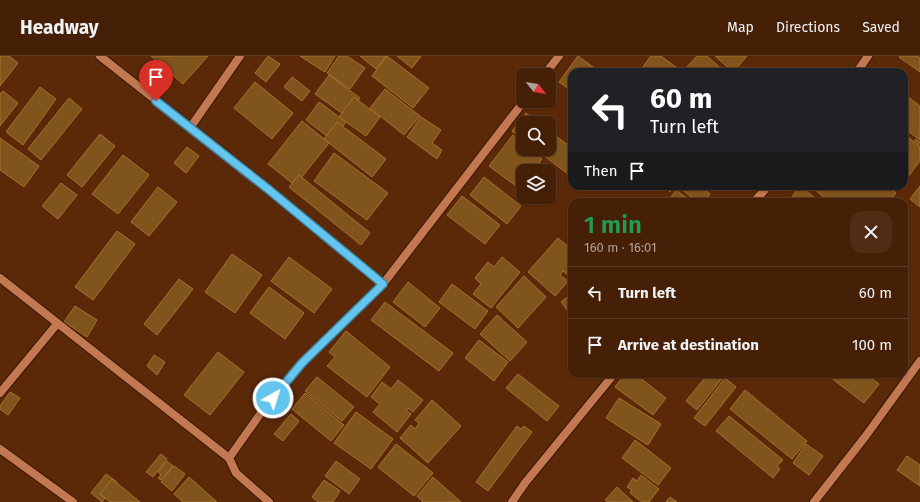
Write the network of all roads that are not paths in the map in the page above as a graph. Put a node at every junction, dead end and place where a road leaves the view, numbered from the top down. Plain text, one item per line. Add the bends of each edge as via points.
1 (100, 56) edge
2 (240, 56) edge
3 (559, 56) edge
4 (868, 56) edge
5 (550, 68) edge
6 (860, 68) edge
7 (519, 108) edge
8 (190, 128) junction
9 (764, 190) edge
10 (758, 198) edge
11 (0, 278) edge
12 (383, 284) junction
13 (57, 324) junction
14 (920, 361) edge
15 (611, 378) edge
16 (908, 378) edge
17 (908, 378) edge
18 (0, 393) edge
19 (0, 449) edge
20 (229, 458) junction
21 (73, 502) edge
22 (269, 502) edge
23 (512, 502) edge
24 (814, 502) edge

1 - 8 street
2 - 8 street
3 - 5 street
4 - 6 street
7 - 12 street
8 - 12 street
9 - 10 street
11 - 13 street
12 - 20 street via 302,363 263,410
13 - 18 street
13 - 20 street
14 - 17 street
15 - 23 street
16 - 24 street
19 - 21 street
20 - 22 street via 236,473

